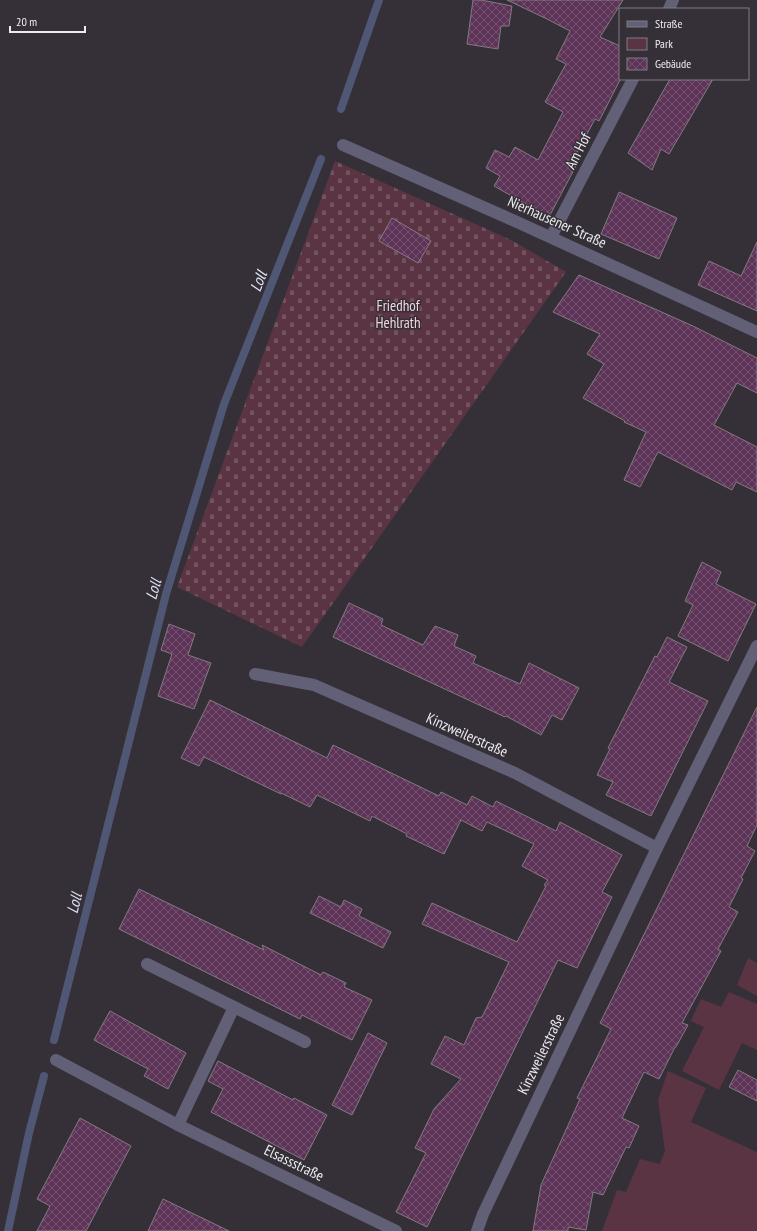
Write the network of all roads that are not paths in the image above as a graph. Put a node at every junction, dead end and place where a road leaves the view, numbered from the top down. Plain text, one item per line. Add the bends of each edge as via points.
1 (632, 80) edge
2 (343, 145) dead end
3 (552, 237) junction
4 (757, 332) edge
5 (757, 646) edge
6 (754, 660) edge
7 (255, 674) dead end
8 (657, 848) junction
9 (147, 964) dead end
10 (234, 1007) junction
11 (305, 1042) dead end
12 (56, 1060) dead end
13 (178, 1125) junction
14 (396, 1231) edge
15 (477, 1231) edge

1 - 3 street, Am Hof
2 - 3 street, Nierhausener Straße
3 - 4 street, Nierhausener Straße
5 - 6 street, Kinzweilerstraße
6 - 8 street, Kinzweilerstraße
7 - 8 street, Kinzweilerstraße via 314,684 515,774
8 - 15 street, Kinzweilerstraße
9 - 10 street
10 - 11 street
10 - 13 street
12 - 13 street, Elsassstraße
13 - 14 street, Elsassstraße

